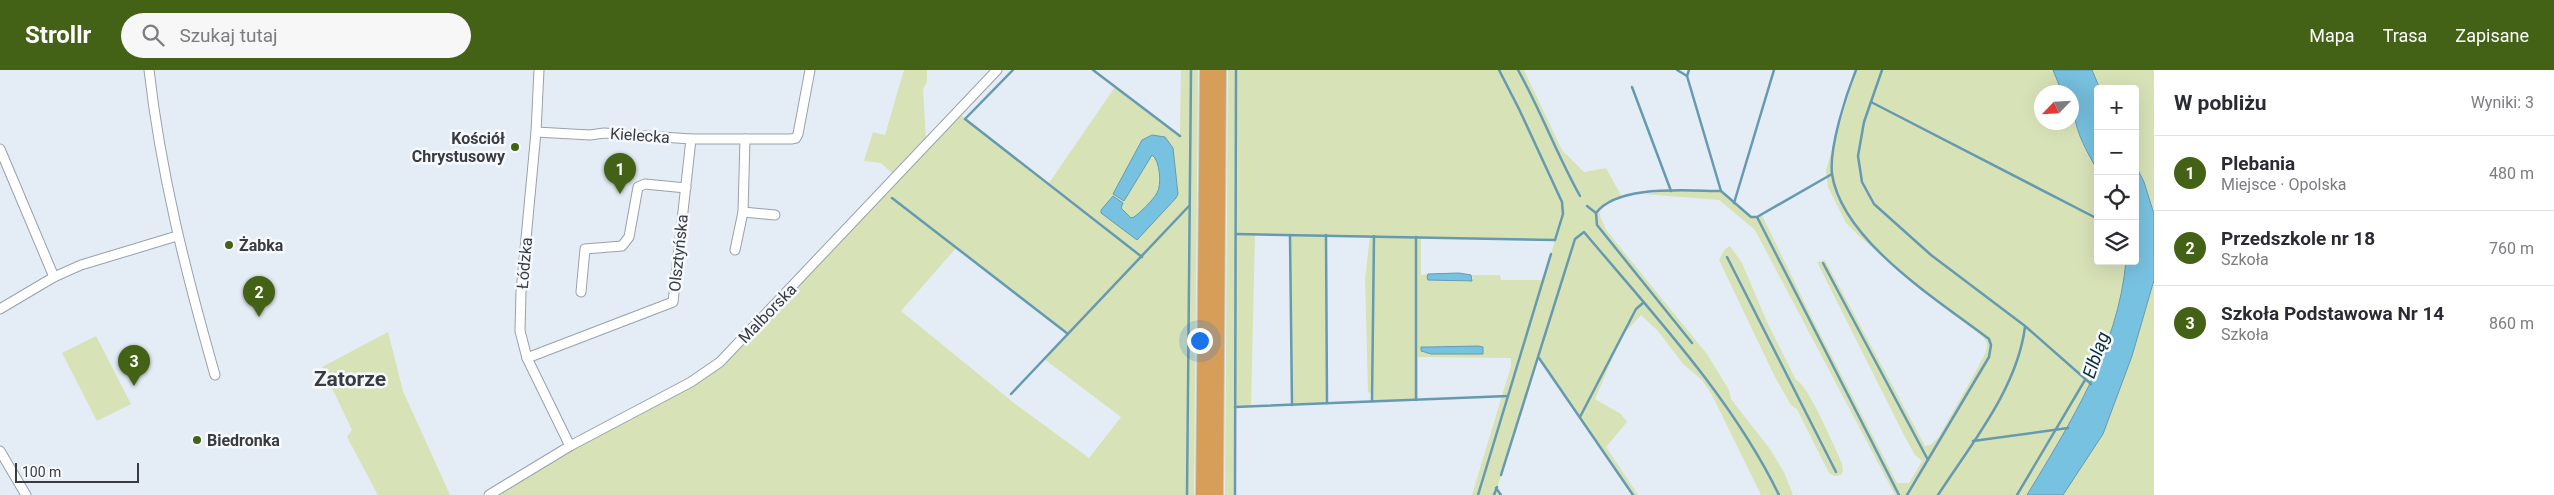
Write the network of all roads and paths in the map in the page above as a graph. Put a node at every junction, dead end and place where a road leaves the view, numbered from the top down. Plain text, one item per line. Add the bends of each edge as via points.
1 (148, 70) edge
2 (539, 70) edge
3 (810, 70) edge
4 (997, 70) edge
5 (1206, 70) edge
6 (1219, 70) edge
7 (536, 132) junction
8 (691, 139) junction
9 (745, 139) junction
10 (0, 149) edge
11 (686, 188) junction
12 (743, 212) junction
13 (774, 215) dead end
14 (177, 236) junction
15 (735, 250) dead end
16 (54, 277) junction
17 (581, 292) dead end
18 (0, 309) edge
19 (527, 358) junction
20 (215, 375) dead end
21 (570, 446) junction
22 (0, 451) edge
23 (26, 495) edge
24 (490, 495) edge
25 (1203, 495) edge
26 (1216, 495) edge

1 - 14 street
2 - 7 street, Łódzka
3 - 9 street, Kielecka via 796,138
4 - 21 street, Malborska via 720,362 690,382
5 - 25 highway
6 - 26 highway
7 - 8 street, Kielecka
7 - 19 street, Łódzka via 520,299 520,331
8 - 9 street, Kielecka
8 - 11 street, Olsztyńska
9 - 12 street
10 - 16 street
11 - 17 street via 638,186 629,237 622,246 585,249
11 - 19 street, Olsztyńska via 672,302
12 - 13 street
12 - 15 street
14 - 16 street via 108,256
14 - 20 street
16 - 18 street
19 - 21 street, Łódzka
21 - 24 street, Malborska
22 - 23 street

